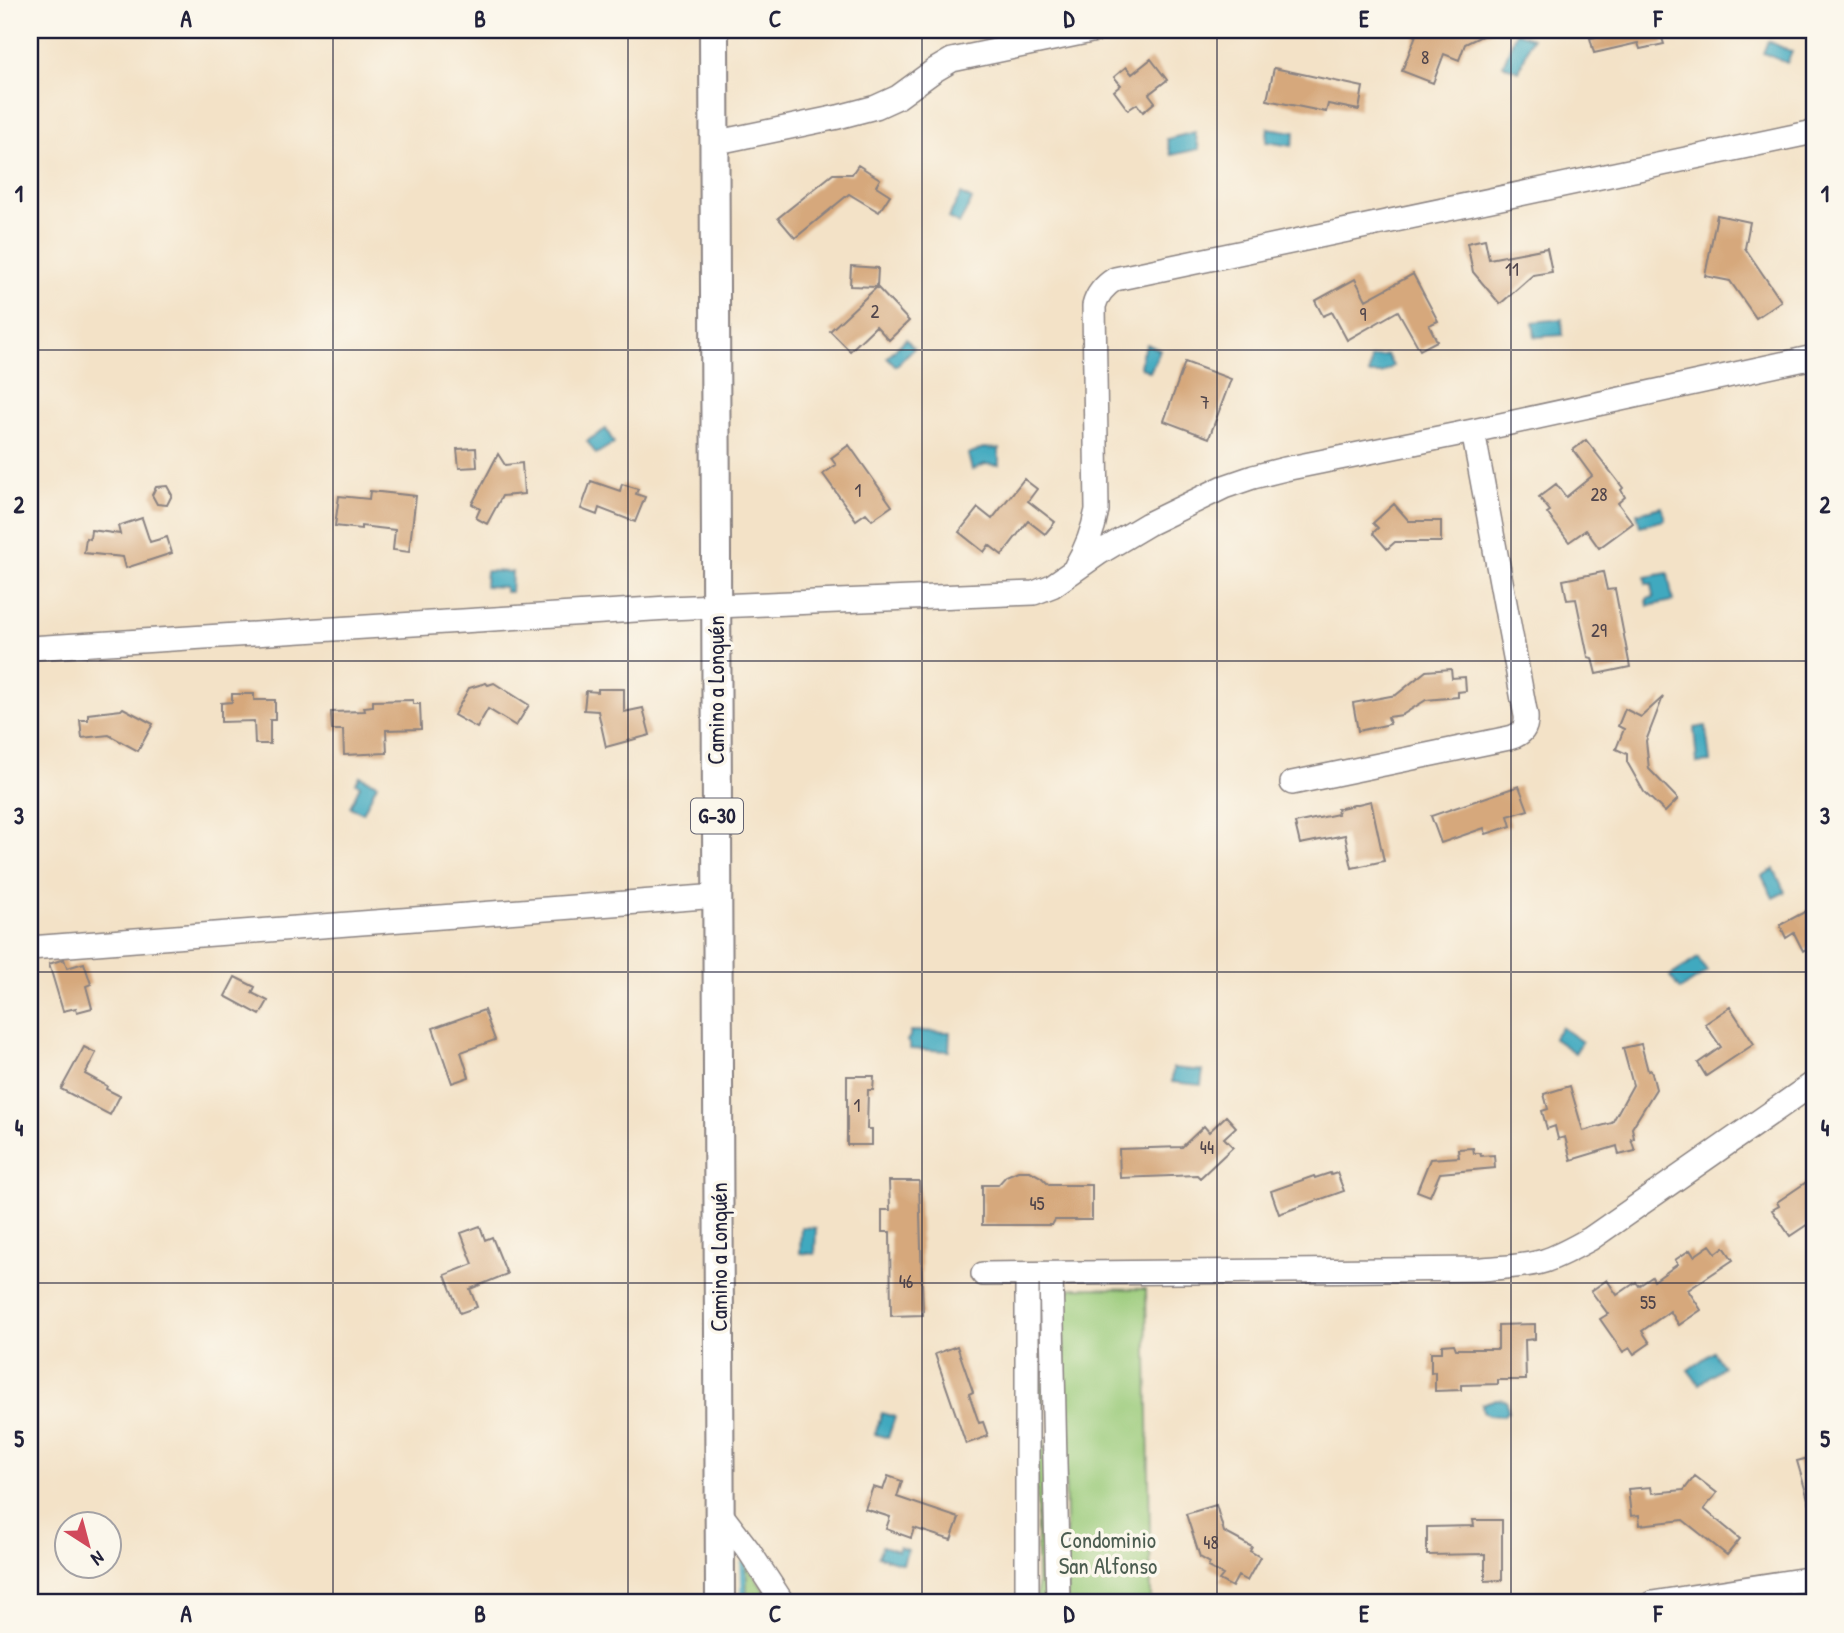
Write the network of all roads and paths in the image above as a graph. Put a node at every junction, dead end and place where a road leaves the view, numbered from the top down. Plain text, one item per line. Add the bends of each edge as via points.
1 (713, 30) edge
2 (1096, 30) edge
3 (1814, 132) edge
4 (713, 143) junction
5 (1814, 357) edge
6 (1473, 431) junction
7 (1073, 572) junction
8 (716, 607) junction
9 (30, 648) edge
10 (1292, 783) dead end
11 (718, 896) junction
12 (30, 948) edge
13 (1814, 1083) edge
14 (982, 1274) dead end
15 (1027, 1274) junction
16 (1051, 1274) junction
17 (720, 1513) junction
18 (1814, 1578) edge
19 (720, 1603) edge
20 (783, 1603) edge
21 (1027, 1603) edge
22 (1058, 1603) edge
23 (1652, 1603) edge

1 - 4 main road, Camino a Lonquén / G-30
2 - 4 street via 952,60 898,97 863,112
3 - 7 street via 1115,279 1099,293 1094,306 1097,510
4 - 8 main road, Camino a Lonquén / G-30
5 - 6 street
6 - 7 street via 1252,477 1148,524
6 - 10 street via 1527,716 1525,728 1509,738
7 - 8 street via 1034,593
8 - 9 street
8 - 11 main road, Camino a Lonquén / G-30
11 - 12 street
11 - 17 main road, Camino a Lonquén / G-30
13 - 16 street via 1590,1239 1542,1261 1482,1269
14 - 15 street
15 - 16 street
15 - 21 street
16 - 22 street
17 - 19 main road, Camino a Lonquén / G-30
17 - 20 street
18 - 23 street

